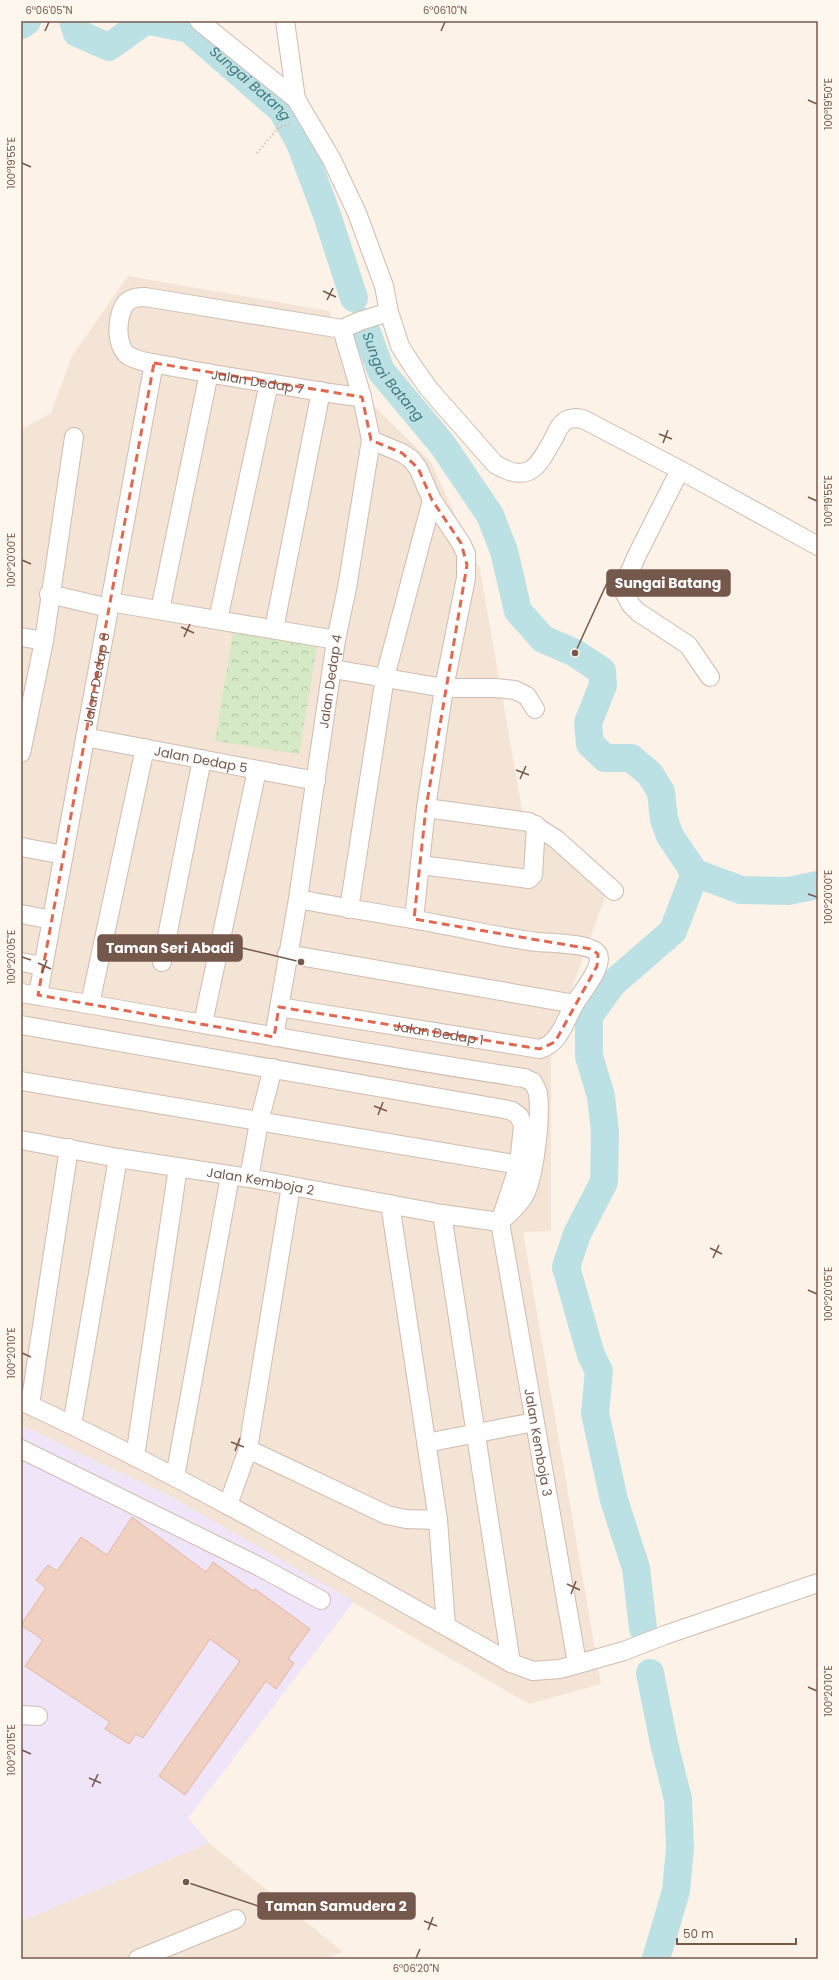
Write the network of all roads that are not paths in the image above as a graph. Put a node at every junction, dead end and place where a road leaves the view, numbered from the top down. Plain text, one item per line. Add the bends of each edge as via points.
1 (199, 21) edge
2 (285, 21) edge
3 (296, 99) junction
4 (389, 312) junction
5 (342, 329) junction
6 (154, 363) junction
7 (209, 374) junction
8 (269, 383) junction
9 (320, 391) junction
10 (362, 397) junction
11 (74, 437) dead end
12 (372, 440) junction
13 (680, 470) junction
14 (432, 500) junction
15 (818, 546) edge
16 (50, 594) junction
17 (109, 605) junction
18 (160, 610) junction
19 (218, 620) junction
20 (274, 629) junction
21 (21, 637) edge
22 (336, 640) junction
23 (44, 641) junction
24 (333, 669) junction
25 (385, 677) junction
26 (710, 677) dead end
27 (444, 688) junction
28 (535, 708) dead end
29 (85, 737) junction
30 (145, 748) junction
31 (21, 753) edge
32 (202, 759) junction
33 (257, 770) junction
34 (316, 781) junction
35 (426, 808) junction
36 (536, 825) junction
37 (21, 847) edge
38 (64, 855) junction
39 (421, 865) junction
40 (614, 891) dead end
41 (298, 898) junction
42 (349, 909) junction
43 (21, 914) edge
44 (414, 919) junction
45 (52, 920) junction
46 (287, 954) junction
47 (21, 962) edge
48 (162, 962) dead end
49 (43, 966) junction
50 (29, 994) edge
51 (90, 1004) junction
52 (575, 1004) junction
53 (279, 1007) junction
54 (204, 1023) junction
55 (21, 1025) edge
56 (274, 1037) junction
57 (273, 1068) junction
58 (21, 1081) edge
59 (259, 1122) junction
60 (21, 1140) edge
61 (69, 1148) junction
62 (118, 1158) junction
63 (519, 1165) junction
64 (178, 1167) junction
65 (230, 1176) junction
66 (249, 1178) junction
67 (290, 1186) junction
68 (390, 1204) junction
69 (442, 1214) junction
70 (500, 1222) junction
71 (26, 1403) edge
72 (534, 1422) junction
73 (72, 1425) junction
74 (475, 1434) junction
75 (426, 1443) junction
76 (21, 1449) edge
77 (248, 1449) junction
78 (135, 1457) junction
79 (175, 1477) junction
80 (228, 1505) junction
81 (438, 1520) junction
82 (818, 1583) edge
83 (322, 1600) dead end
84 (446, 1626) junction
85 (511, 1663) junction
86 (577, 1663) junction
87 (236, 1919) dead end
88 (138, 1959) edge

1 - 3 street
2 - 3 street
3 - 4 street via 332,160 357,213 384,286
4 - 5 street
4 - 13 street via 400,346 429,389 495,464 503,469 520,473 538,466 559,429 565,421 574,418 596,425
5 - 6 street, Jalan Dedap 7 via 134,297 127,302 123,312 118,329 119,341 130,356
5 - 10 street, Jalan Dedap 4
6 - 7 street, Jalan Dedap 7
6 - 17 street, Jalan Dedap 8
7 - 8 street, Jalan Dedap 7
7 - 18 street
8 - 9 street, Jalan Dedap 7
8 - 19 street
9 - 10 street, Jalan Dedap 7
9 - 20 street
10 - 12 street, Jalan Dedap 4
11 - 16 street
12 - 14 street via 411,458
12 - 22 street, Jalan Dedap 4
13 - 15 street
13 - 26 street via 636,555 624,592 638,612 688,645
14 - 25 street
14 - 27 street via 466,554 466,578
16 - 17 street
16 - 23 street
17 - 18 street
17 - 29 street, Jalan Dedap 8
18 - 19 street
19 - 20 street
20 - 22 street
21 - 23 street
22 - 24 street, Jalan Dedap 4
23 - 31 street
24 - 25 street
24 - 34 street, Jalan Dedap 4
25 - 27 street
25 - 42 street
27 - 28 street via 515,690 527,696
27 - 35 street
29 - 30 street, Jalan Dedap 5
29 - 38 street, Jalan Dedap 8
30 - 32 street, Jalan Dedap 5
30 - 51 street
32 - 33 street, Jalan Dedap 5
32 - 48 street
33 - 34 street, Jalan Dedap 5
33 - 54 street
34 - 41 street, Jalan Dedap 4
35 - 36 street via 523,820
35 - 39 street
36 - 39 street via 532,874 529,879
36 - 40 street via 582,861
37 - 38 street
38 - 45 street, Jalan Dedap 8
39 - 44 street
41 - 42 street
41 - 46 street, Jalan Dedap 4
42 - 44 street
43 - 45 street
44 - 52 street, Jalan Dedap 1 via 591,949 598,954 597,966
45 - 49 street, Jalan Dedap 8
46 - 52 street
46 - 53 street, Jalan Dedap 4
47 - 49 street
49 - 50 street, Jalan Dedap 8
50 - 51 street
51 - 54 street
52 - 53 street, Jalan Dedap 1 via 555,1042 548,1047 540,1048
53 - 56 street, Jalan Dedap 4
54 - 56 street
55 - 57 street
56 - 70 street via 524,1078 533,1082 538,1092 538,1119 533,1166 525,1196
57 - 59 street
57 - 63 street via 512,1111 523,1125
58 - 59 street
59 - 63 street
59 - 66 street
60 - 61 street, Jalan Kemboja 2
61 - 62 street, Jalan Kemboja 2
61 - 71 street
62 - 64 street, Jalan Kemboja 2
62 - 73 street
63 - 70 street
64 - 65 street, Jalan Kemboja 2
64 - 78 street
65 - 66 street, Jalan Kemboja 2
65 - 79 street
66 - 67 street, Jalan Kemboja 2
67 - 68 street, Jalan Kemboja 2
67 - 77 street
68 - 69 street, Jalan Kemboja 2
68 - 75 street
69 - 70 street, Jalan Kemboja 2
69 - 74 street
70 - 72 street, Jalan Kemboja 3
71 - 73 street
72 - 74 street
72 - 86 street, Jalan Kemboja 3
73 - 78 street
74 - 75 street
74 - 85 street
75 - 81 street
76 - 83 street
77 - 80 street
77 - 81 street via 387,1515 406,1519
78 - 79 street
79 - 80 street
80 - 84 street
81 - 84 street
82 - 86 street via 624,1651
84 - 85 street
85 - 86 street via 533,1671 545,1672
87 - 88 street

